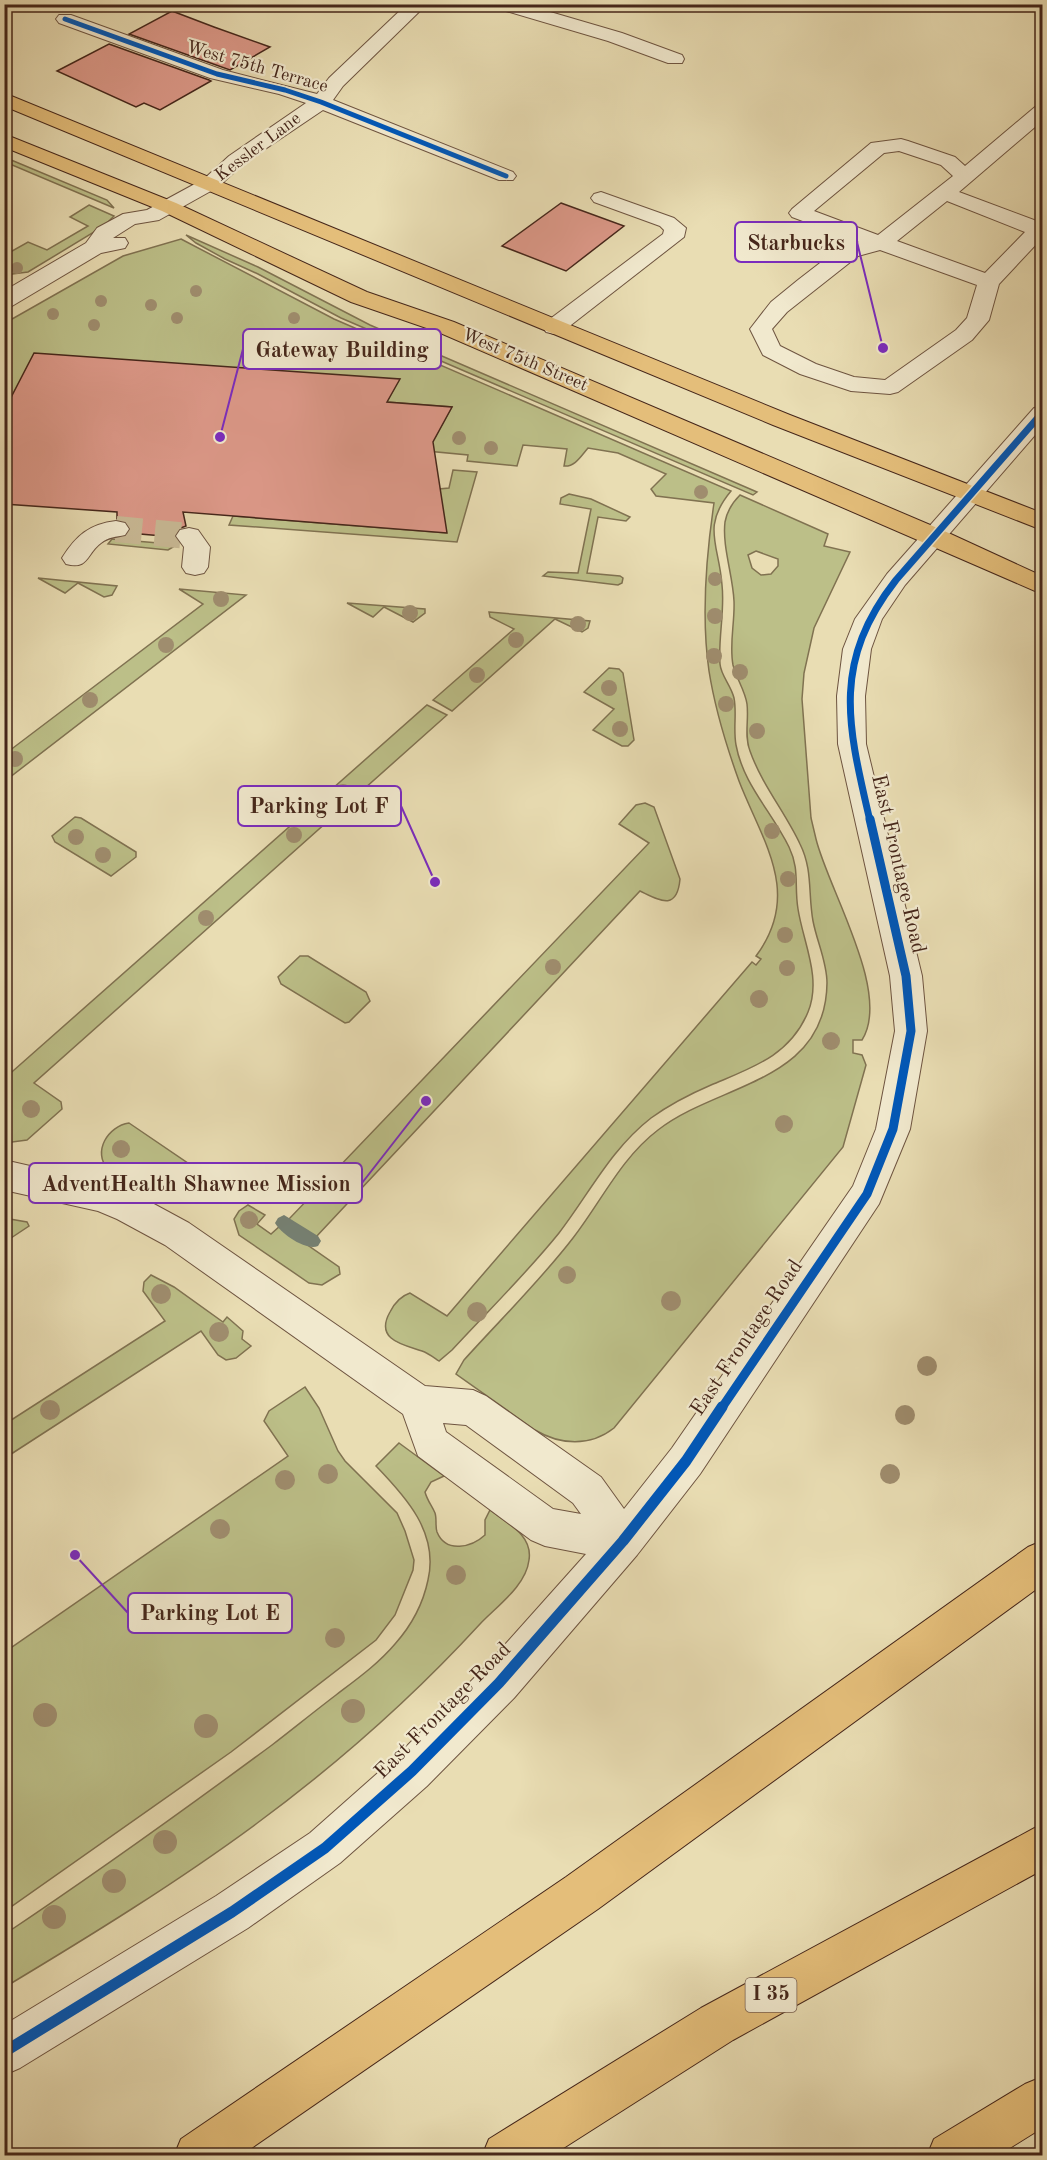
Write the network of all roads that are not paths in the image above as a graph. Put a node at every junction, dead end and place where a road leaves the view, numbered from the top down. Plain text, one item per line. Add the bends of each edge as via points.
1 (418, 4) edge
2 (502, 4) edge
3 (65, 20) dead end
4 (675, 58) dead end
5 (4, 99) edge
6 (321, 102) junction
7 (1042, 111) edge
8 (4, 140) edge
9 (963, 172) junction
10 (506, 176) dead end
11 (211, 183) junction
12 (944, 193) junction
13 (601, 198) dead end
14 (161, 212) junction
15 (1041, 229) edge
16 (881, 243) junction
17 (989, 282) junction
18 (4, 301) edge
19 (554, 327) junction
20 (1042, 414) edge
21 (967, 494) junction
22 (1042, 522) edge
23 (116, 529) tunnel mouth
24 (189, 536) dead end
25 (933, 536) junction
26 (75, 558) dead end
27 (195, 567) dead end
28 (1042, 586) edge
29 (4, 1175) edge
30 (418, 1403) junction
31 (623, 1541) junction
32 (1042, 1561) edge
33 (1042, 1846) edge
34 (4, 2052) edge
35 (1042, 2102) edge
36 (198, 2156) edge
37 (506, 2156) edge
38 (951, 2156) edge

1 - 6 street, Kessler Lane via 336,82
2 - 4 street
3 - 6 street, West 75th Terrace via 217,74
5 - 11 main road, West 75th Street
6 - 10 street, West 75th Terrace
6 - 11 street, Kessler Lane via 236,160
7 - 9 street
8 - 14 main road, West 75th Street
9 - 12 street
9 - 16 street via 938,173 890,157 878,147 800,213
11 - 14 street, Kessler Lane
11 - 19 main road, West 75th Street
12 - 15 street
12 - 16 street
13 - 19 street via 667,222 675,228 673,237
14 - 18 street, Kessler Lane via 138,234 94,248
14 - 25 main road, West 75th Street via 360,297 446,327
15 - 17 street
16 - 17 street
16 - 17 street via 850,251 779,307 761,329 771,350 808,369 851,384 890,387 964,335 978,320
19 - 21 main road, West 75th Street
20 - 21 street, East Frontage Road
21 - 22 main road, West 75th Street
21 - 25 street, East Frontage Road
23 - 26 street via 101,530 82,546
24 - 27 street via 197,548
25 - 28 main road, West 75th Street
25 - 31 street, East Frontage Road via 886,592 870,618 858,648 849,720 906,976 911,1031 894,1129 867,1194 686,1461
29 - 30 street via 100,1197 154,1221
30 - 31 street via 473,1408 587,1490
30 - 31 street via 431,1443 545,1527
31 - 34 street, East Frontage Road via 499,1683 412,1771 325,1848 232,1912
32 - 36 main road via 582,1893
33 - 37 main road, I 35 via 717,2025
35 - 38 main road

